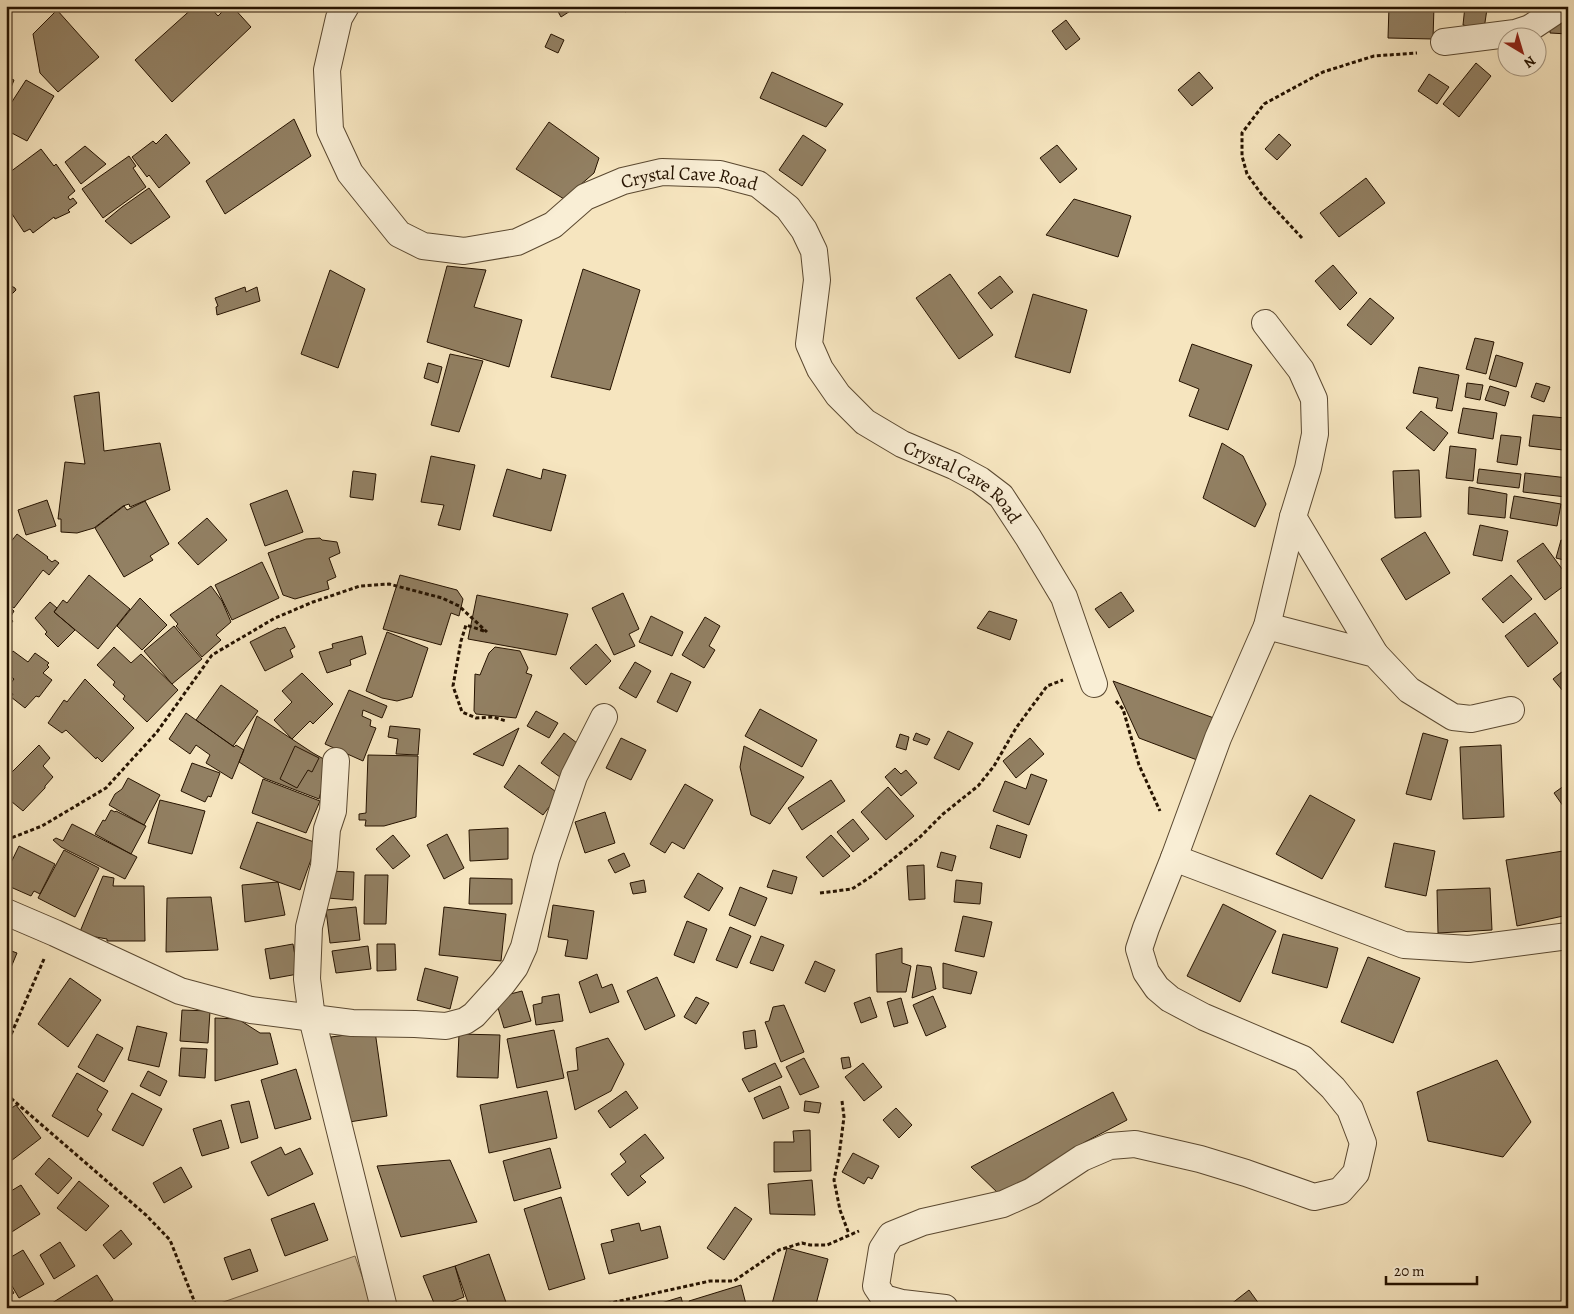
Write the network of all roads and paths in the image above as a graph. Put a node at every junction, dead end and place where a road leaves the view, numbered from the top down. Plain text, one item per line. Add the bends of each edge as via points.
1 (346, 6) edge
2 (1563, 6) edge
3 (1444, 42) joint
4 (1302, 238) dead end
5 (1266, 323) dead end
6 (1293, 517) junction
7 (1267, 626) junction
8 (1375, 654) junction
9 (1094, 684) junction
10 (1511, 710) dead end
11 (604, 717) dead end
12 (506, 721) dead end
13 (336, 761) dead end
14 (1162, 814) dead end
15 (6, 840) edge
16 (1174, 858) junction
17 (820, 893) dead end
18 (6, 912) edge
19 (55, 933) junction
20 (1568, 936) edge
21 (312, 1018) junction
22 (6, 1046) edge
23 (6, 1094) edge
24 (842, 1101) dead end
25 (849, 1234) junction
26 (891, 1236) junction
27 (197, 1308) edge
28 (384, 1308) edge
29 (588, 1308) edge
30 (945, 1308) edge

1 - 9 street, Crystal Cave Road via 326,70 330,130 350,173 399,234 423,246 464,251 517,242 553,225 585,197 622,181 662,172 720,174 758,184 788,208 814,251 817,280 809,344 820,369 838,395 864,422 902,444 980,480 1001,496 1064,597
2 - 3 street via 1530,28 1515,33
3 - 4 path via 1427,53 1374,56 1323,72 1264,104 1242,133 1242,156 1247,174
5 - 6 street via 1301,370 1314,399 1316,434
6 - 7 street
6 - 8 street
7 - 8 street
7 - 16 street via 1218,738
8 - 10 street via 1409,690 1453,717 1471,719
9 - 14 path via 1112,696 1122,709 1139,764
9 - 17 path via 1071,676 1047,686 978,786 872,876 852,889
11 - 21 street via 574,776 546,859 524,947 515,967 474,1015 446,1026 352,1023
12 - 15 path via 493,717 476,718 462,712 453,686 466,625 487,632 458,606 442,598 389,584 360,586 290,612 243,635 212,655 157,732 106,788 42,826
13 - 21 street via 333,810 327,829 324,866 309,927 308,978
16 - 20 street via 1404,945 1469,949
16 - 26 street via 1140,949 1146,972 1170,999 1204,1017 1303,1058 1350,1108 1363,1143 1356,1173 1340,1191 1314,1197 1200,1159 1135,1144 1110,1146 1082,1158 1032,1191 1003,1204 923,1222
18 - 19 street
19 - 21 street via 180,991 251,1010
19 - 22 path
21 - 28 street
23 - 27 path via 146,1215 170,1240
24 - 25 path via 844,1117 834,1180
25 - 26 path via 865,1229
25 - 29 path via 827,1245 802,1243 779,1250 734,1281 710,1281
26 - 30 street via 882,1249 878,1266 876,1286 884,1298

